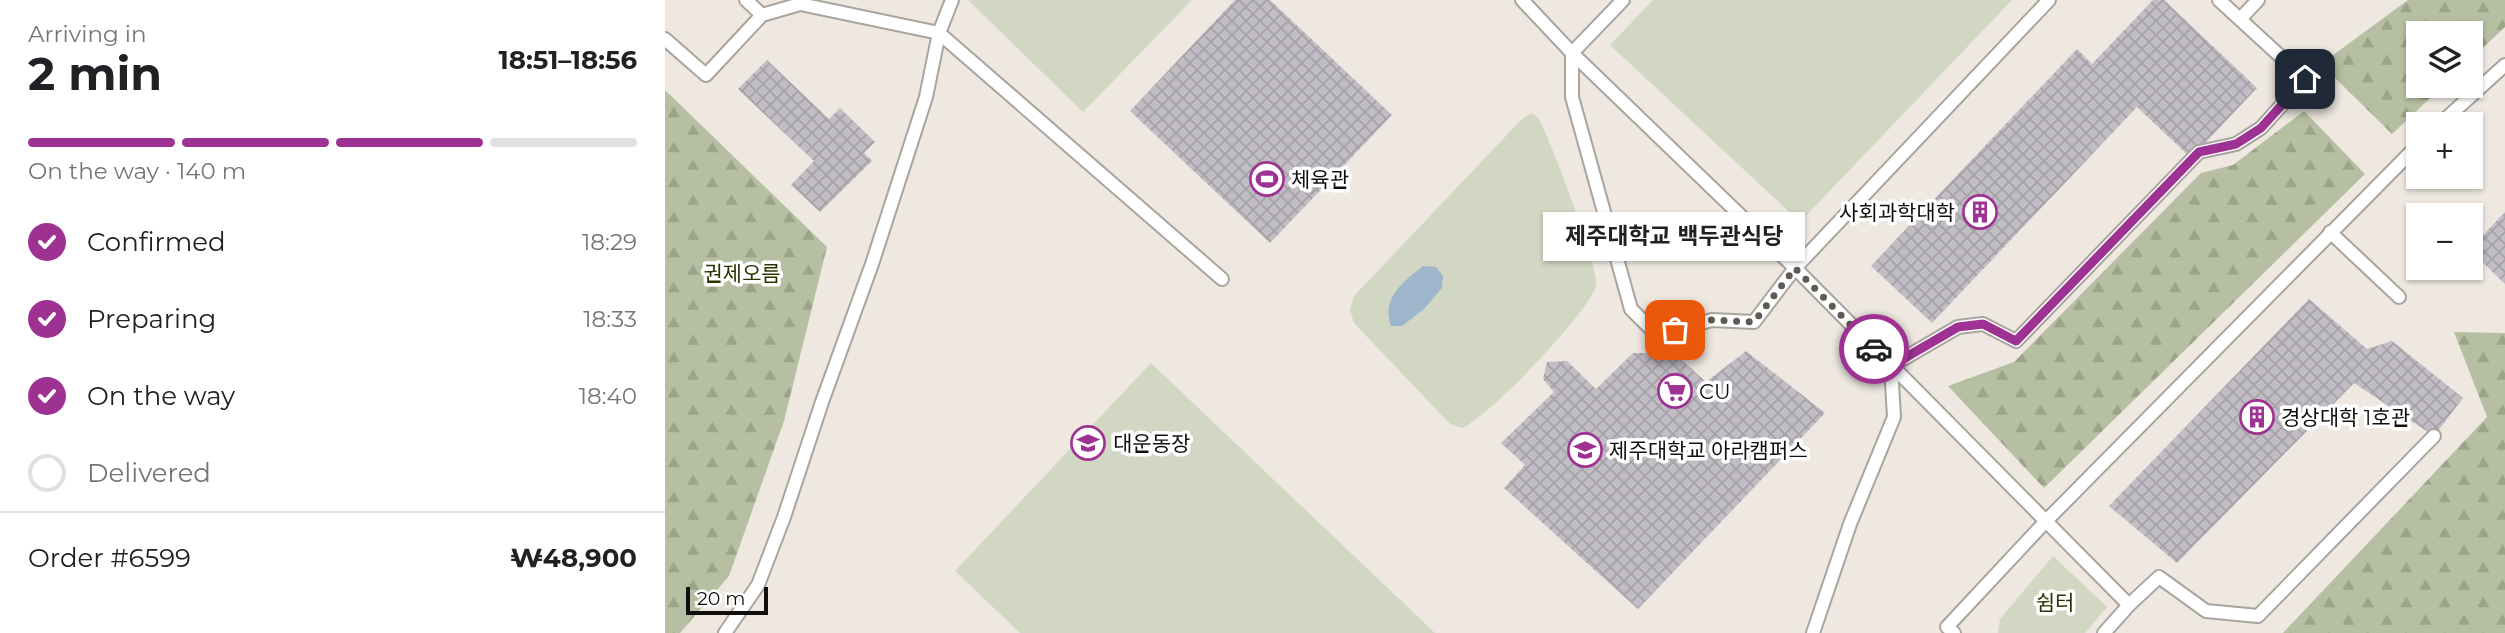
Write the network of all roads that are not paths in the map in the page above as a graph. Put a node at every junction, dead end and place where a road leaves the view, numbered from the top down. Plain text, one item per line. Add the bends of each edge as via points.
1 (746, 0) edge
2 (952, 0) edge
3 (1522, 0) edge
4 (1623, 0) edge
5 (2049, 0) edge
6 (2219, 0) edge
7 (2258, 0) edge
8 (762, 15) junction
9 (2240, 19) junction
10 (939, 33) junction
11 (665, 39) edge
12 (1572, 53) junction
13 (2505, 65) edge
14 (2454, 112) edge
15 (2406, 157) edge
16 (2330, 232) junction
17 (1795, 268) junction
18 (1222, 279) dead end
19 (2399, 297) dead end
20 (1891, 366) junction
21 (2434, 436) dead end
22 (2046, 521) junction
23 (2129, 605) junction
24 (725, 633) edge
25 (1813, 633) edge
26 (1954, 633) edge
27 (2104, 633) edge

1 - 8 lane
2 - 10 lane
3 - 12 lane
4 - 12 lane
5 - 17 lane
6 - 9 lane
7 - 9 lane
8 - 10 lane via 800,4
8 - 11 lane via 706,75
9 - 20 lane via 2305,79 2261,128 2236,144 2199,152 2016,341 1983,324 1958,327
10 - 18 lane
10 - 24 lane via 926,97 783,517 758,585
12 - 17 lane
12 - 17 lane via 1572,97 1631,309 1653,331 1711,320 1754,322
13 - 14 lane
15 - 16 lane
16 - 19 lane
16 - 22 lane
17 - 20 lane
20 - 22 lane
20 - 25 lane via 1894,417 1850,524
21 - 23 lane via 2258,616 2206,611 2159,577
22 - 23 lane
22 - 26 lane via 1947,627
23 - 27 lane

